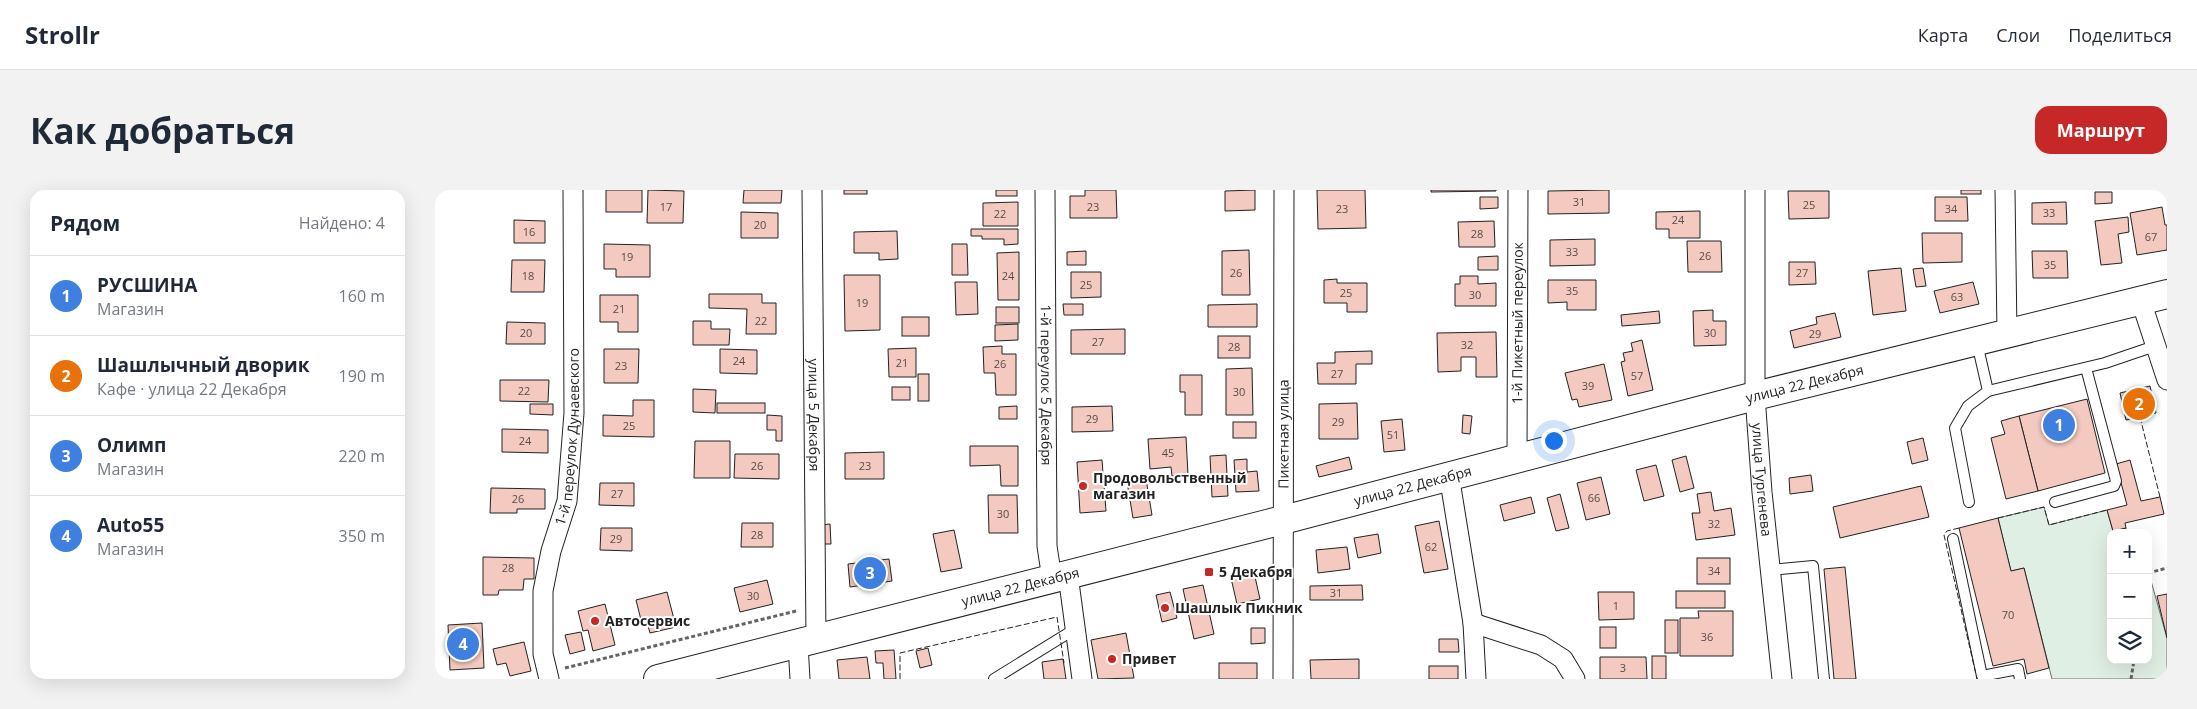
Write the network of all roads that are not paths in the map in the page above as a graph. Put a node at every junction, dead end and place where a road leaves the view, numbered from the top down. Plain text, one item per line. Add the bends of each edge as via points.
1 (573, 190) edge
2 (812, 190) edge
3 (1045, 190) edge
4 (1285, 190) edge
5 (1518, 190) edge
6 (1755, 190) edge
7 (2005, 190) edge
8 (2167, 294) edge
9 (2141, 301) junction
10 (2007, 334) junction
11 (1977, 341) junction
12 (2155, 346) junction
13 (2086, 368) junction
14 (2167, 380) edge
15 (1989, 391) junction
16 (1755, 396) junction
17 (1517, 458) junction
18 (1449, 475) junction
19 (1969, 502) dead end
20 (2055, 502) dead end
21 (1283, 520) junction
22 (1953, 539) dead end
23 (1770, 570) junction
24 (1060, 577) junction
25 (1473, 623) junction
26 (1075, 629) junction
27 (807, 642) junction
28 (548, 675) edge
29 (658, 679) edge
30 (799, 679) edge
31 (994, 679) edge
32 (1081, 679) edge
33 (1283, 679) edge
34 (1476, 679) edge
35 (1575, 679) edge
36 (1782, 679) edge
37 (1824, 679) edge
38 (2020, 679) edge

1 - 28 street, 1-й переулок Дунаевского via 574,412 567,501 551,551 543,591 543,654
2 - 27 street, улица 5 Декабря via 816,606
3 - 24 street, 1-й переулок 5 Декабря via 1047,546
4 - 21 street, Пикетная улица
5 - 17 street, 1-й Пикетный переулок
6 - 16 street, улица Тургенева
7 - 10 street
8 - 9 main road, улица 22 Декабря
9 - 10 main road, улица 22 Декабря
9 - 12 street
10 - 11 main road, улица 22 Декабря
11 - 15 lane
11 - 16 main road, улица 22 Декабря
12 - 13 lane
12 - 14 street
13 - 15 lane
13 - 20 lane via 2116,481 2114,486
15 - 19 lane via 1968,406 1955,428
16 - 17 main road, улица 22 Декабря
16 - 23 street, улица Тургенева
17 - 18 main road, улица 22 Декабря
18 - 21 main road, улица 22 Декабря
18 - 25 street
21 - 24 main road, улица 22 Декабря
21 - 33 street, Пикетная улица
22 - 38 lane via 1982,676 2018,669
23 - 36 street, улица Тургенева
23 - 37 lane via 1813,566
24 - 26 street, 1-й переулок 5 Декабря
24 - 27 main road, улица 22 Декабря
25 - 34 street
25 - 35 street via 1541,645 1563,659
26 - 31 lane
26 - 32 street, 1-й переулок 5 Декабря
27 - 29 main road, улица 22 Декабря
27 - 30 street, улица 5 Декабря

